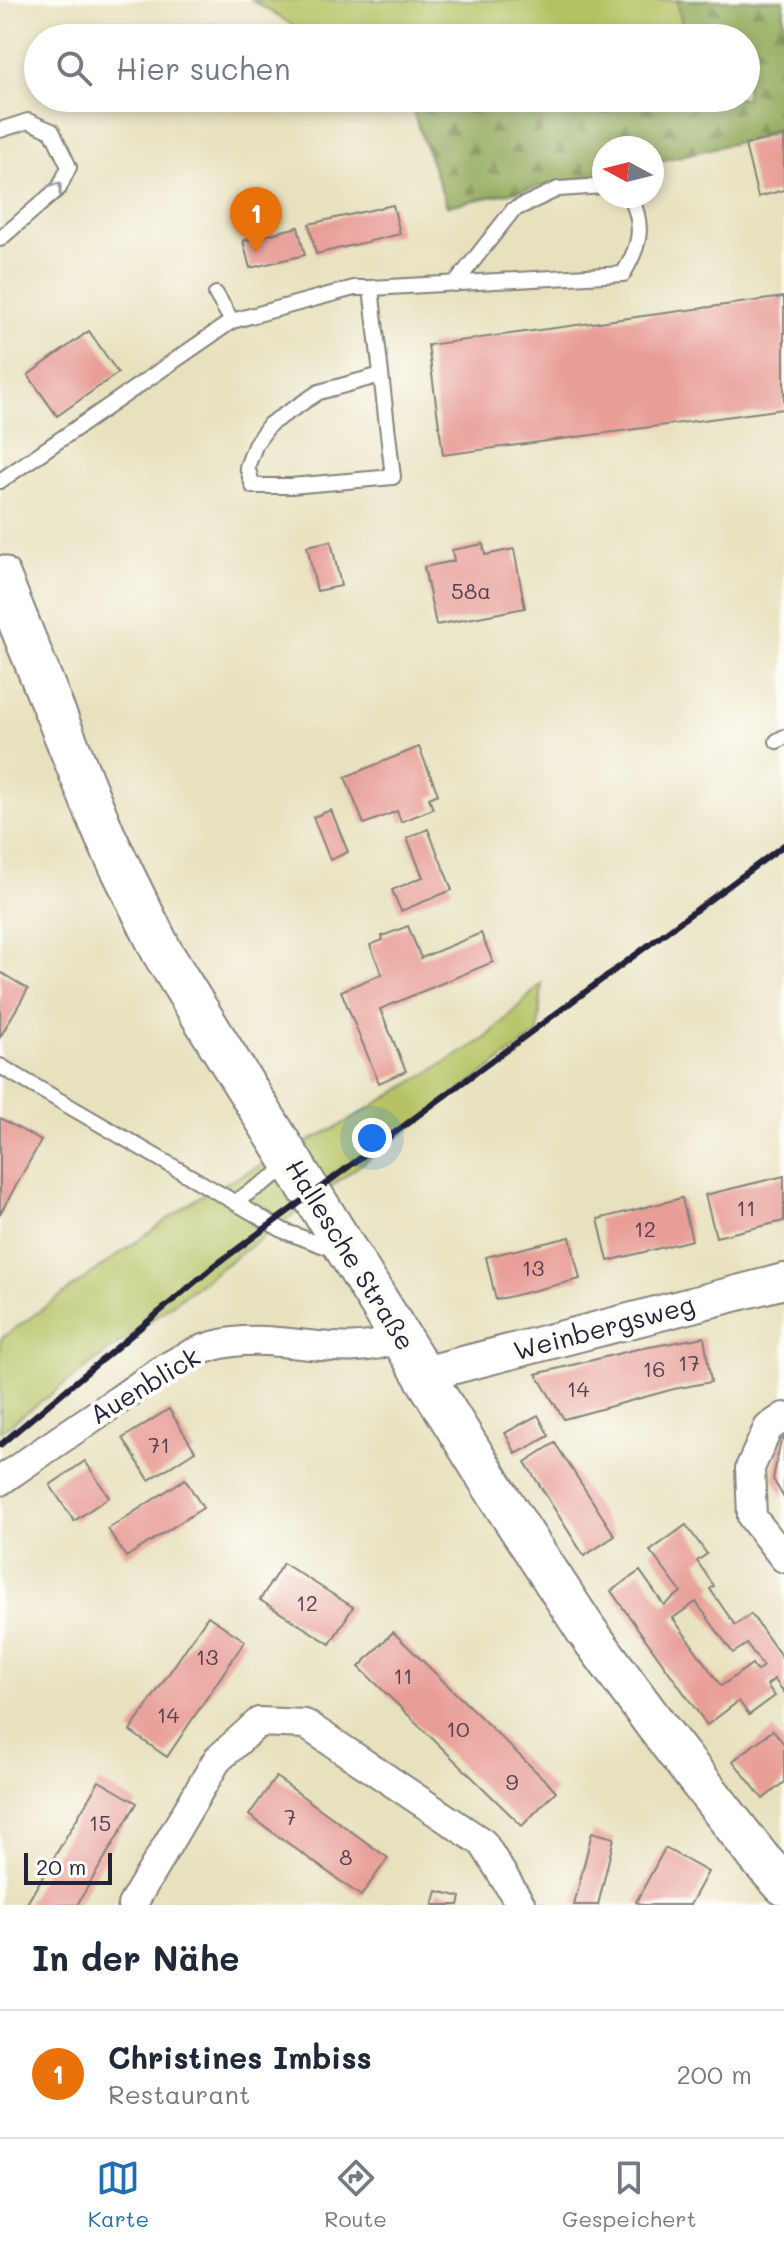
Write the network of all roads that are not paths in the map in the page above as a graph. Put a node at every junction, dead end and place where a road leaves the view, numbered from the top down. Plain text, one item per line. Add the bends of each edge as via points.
1 (0, 130) edge
2 (592, 187) edge
3 (636, 208) edge
4 (0, 239) edge
5 (455, 284) junction
6 (371, 288) junction
7 (216, 294) dead end
8 (232, 321) junction
9 (381, 375) junction
10 (0, 481) edge
11 (0, 576) edge
12 (0, 1066) edge
13 (293, 1164) junction
14 (236, 1201) junction
15 (350, 1256) junction
16 (784, 1281) edge
17 (401, 1337) junction
18 (424, 1374) junction
19 (784, 1417) edge
20 (0, 1481) edge
21 (784, 1558) edge
22 (784, 1885) edge
23 (132, 1905) edge
24 (521, 1905) edge

4 -> 1 lane via 59,188 69,167 52,131 28,121
2 - 5 lane via 558,189 513,210
3 - 5 lane via 636,253 623,274
5 - 6 lane
6 - 8 lane
6 - 9 lane
7 - 8 lane
8 - 10 lane
9 - 9 lane via 393,477 253,486 247,467 270,424 319,392
11 - 13 main road, Hallesche Straße via 131,892 170,966
12 - 14 lane
13 - 14 lane
13 - 15 main road, Hallesche Straße
14 - 15 lane via 284,1231
15 - 17 main road, Hallesche Straße
16 - 18 street, Weinbergsweg
17 - 18 main road, Hallesche Straße
17 - 20 street, Auenblick via 353,1348 277,1340 213,1346 137,1387
18 - 22 main road, Hallesche Straße via 586,1630
19 - 21 street via 768,1428 750,1468 752,1517
23 - 24 street via 217,1760 259,1722 305,1724 483,1843

